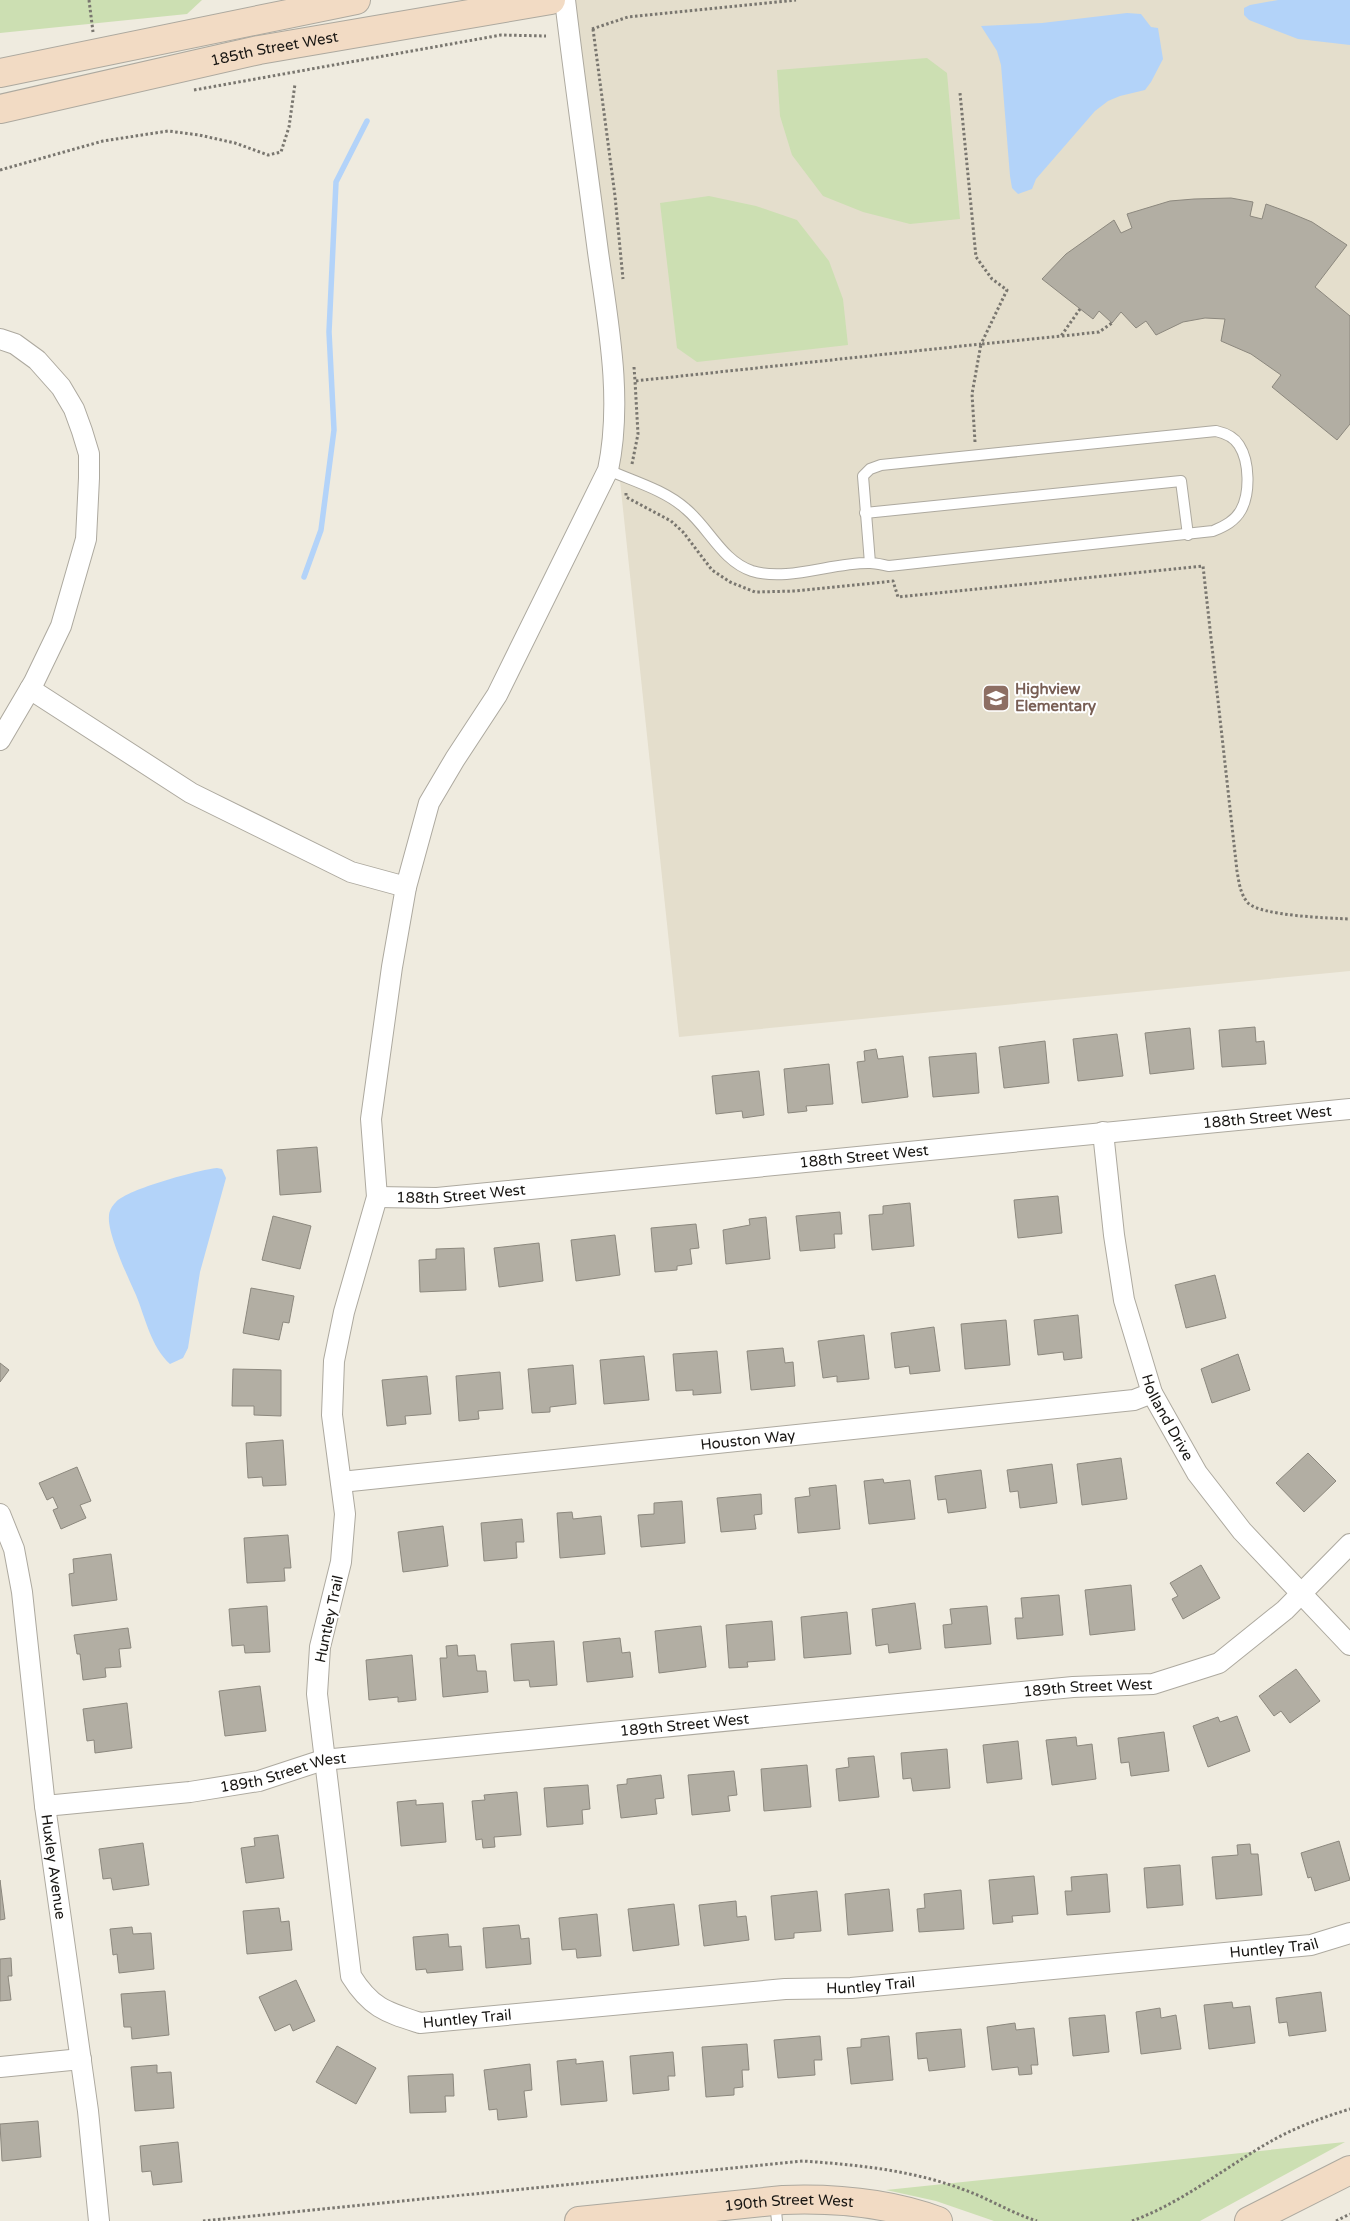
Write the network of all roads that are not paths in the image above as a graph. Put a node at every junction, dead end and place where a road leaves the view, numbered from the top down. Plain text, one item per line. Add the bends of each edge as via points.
1 (356, 0) edge
2 (551, 0) edge
3 (565, 0) edge
4 (0, 74) edge
5 (0, 109) edge
6 (0, 338) edge
7 (608, 470) junction
8 (866, 513) junction
9 (1188, 535) junction
10 (870, 563) junction
11 (30, 689) junction
12 (0, 740) edge
13 (406, 887) junction
14 (1350, 1109) edge
15 (1103, 1132) junction
16 (377, 1197) junction
17 (1152, 1394) junction
18 (341, 1482) junction
19 (0, 1514) edge
20 (1350, 1544) edge
21 (1300, 1594) junction
22 (1350, 1645) edge
23 (323, 1760) junction
24 (45, 1806) junction
25 (1350, 1933) edge
26 (80, 2059) junction
27 (0, 2067) edge
28 (1350, 2170) edge
29 (776, 2211) edge
30 (99, 2221) edge
31 (579, 2221) edge
32 (938, 2221) edge
33 (1249, 2221) edge

1 - 4 street, 185th Street West
2 - 5 street, 185th Street West via 259,50
3 - 7 street, Huntley Trail via 612,371 614,425
6 - 11 street via 15,344 37,360 61,387 74,409 88,454 86,539 61,626
7 - 10 lane via 676,500 737,564 752,571 780,573
7 - 13 street, Huntley Trail via 497,695 429,803
8 - 9 lane via 1182,481
8 - 9 lane via 863,476 881,465 1203,432 1226,434 1239,445 1243,456 1247,484 1245,502 1234,520 1224,526
8 - 10 lane
9 - 10 lane via 889,566
11 - 12 street
11 - 13 street via 192,793 350,872
13 - 16 street, Huntley Trail via 371,1118
14 - 15 street, 188th Street West
15 - 16 street, 188th Street West via 437,1198
15 - 17 street, Holland Drive via 1124,1300
16 - 18 street, Huntley Trail via 344,1312 334,1361 332,1415
17 - 18 street, Houston Way via 1134,1400
17 - 21 street, Holland Drive via 1196,1473 1242,1531
18 - 23 street, Huntley Trail via 345,1514 341,1562 320,1646 317,1694
19 - 24 street, Huxley Avenue via 14,1549 22,1592
20 - 21 street, 189th Street West
21 - 22 street, Holland Drive
21 - 23 street, 189th Street West via 1219,1663 1153,1684 1073,1687
23 - 24 street, 189th Street West via 259,1781 190,1792
23 - 25 street, Huntley Trail via 351,1976 362,1995 384,2011 420,2023 785,1989 852,1988 1311,1945
24 - 26 street, Huxley Avenue
26 - 27 street
26 - 30 street, Huxley Avenue
28 - 33 street
29 - 31 street, 190th Street West
29 - 32 street, 190th Street West via 811,2199 908,2212

